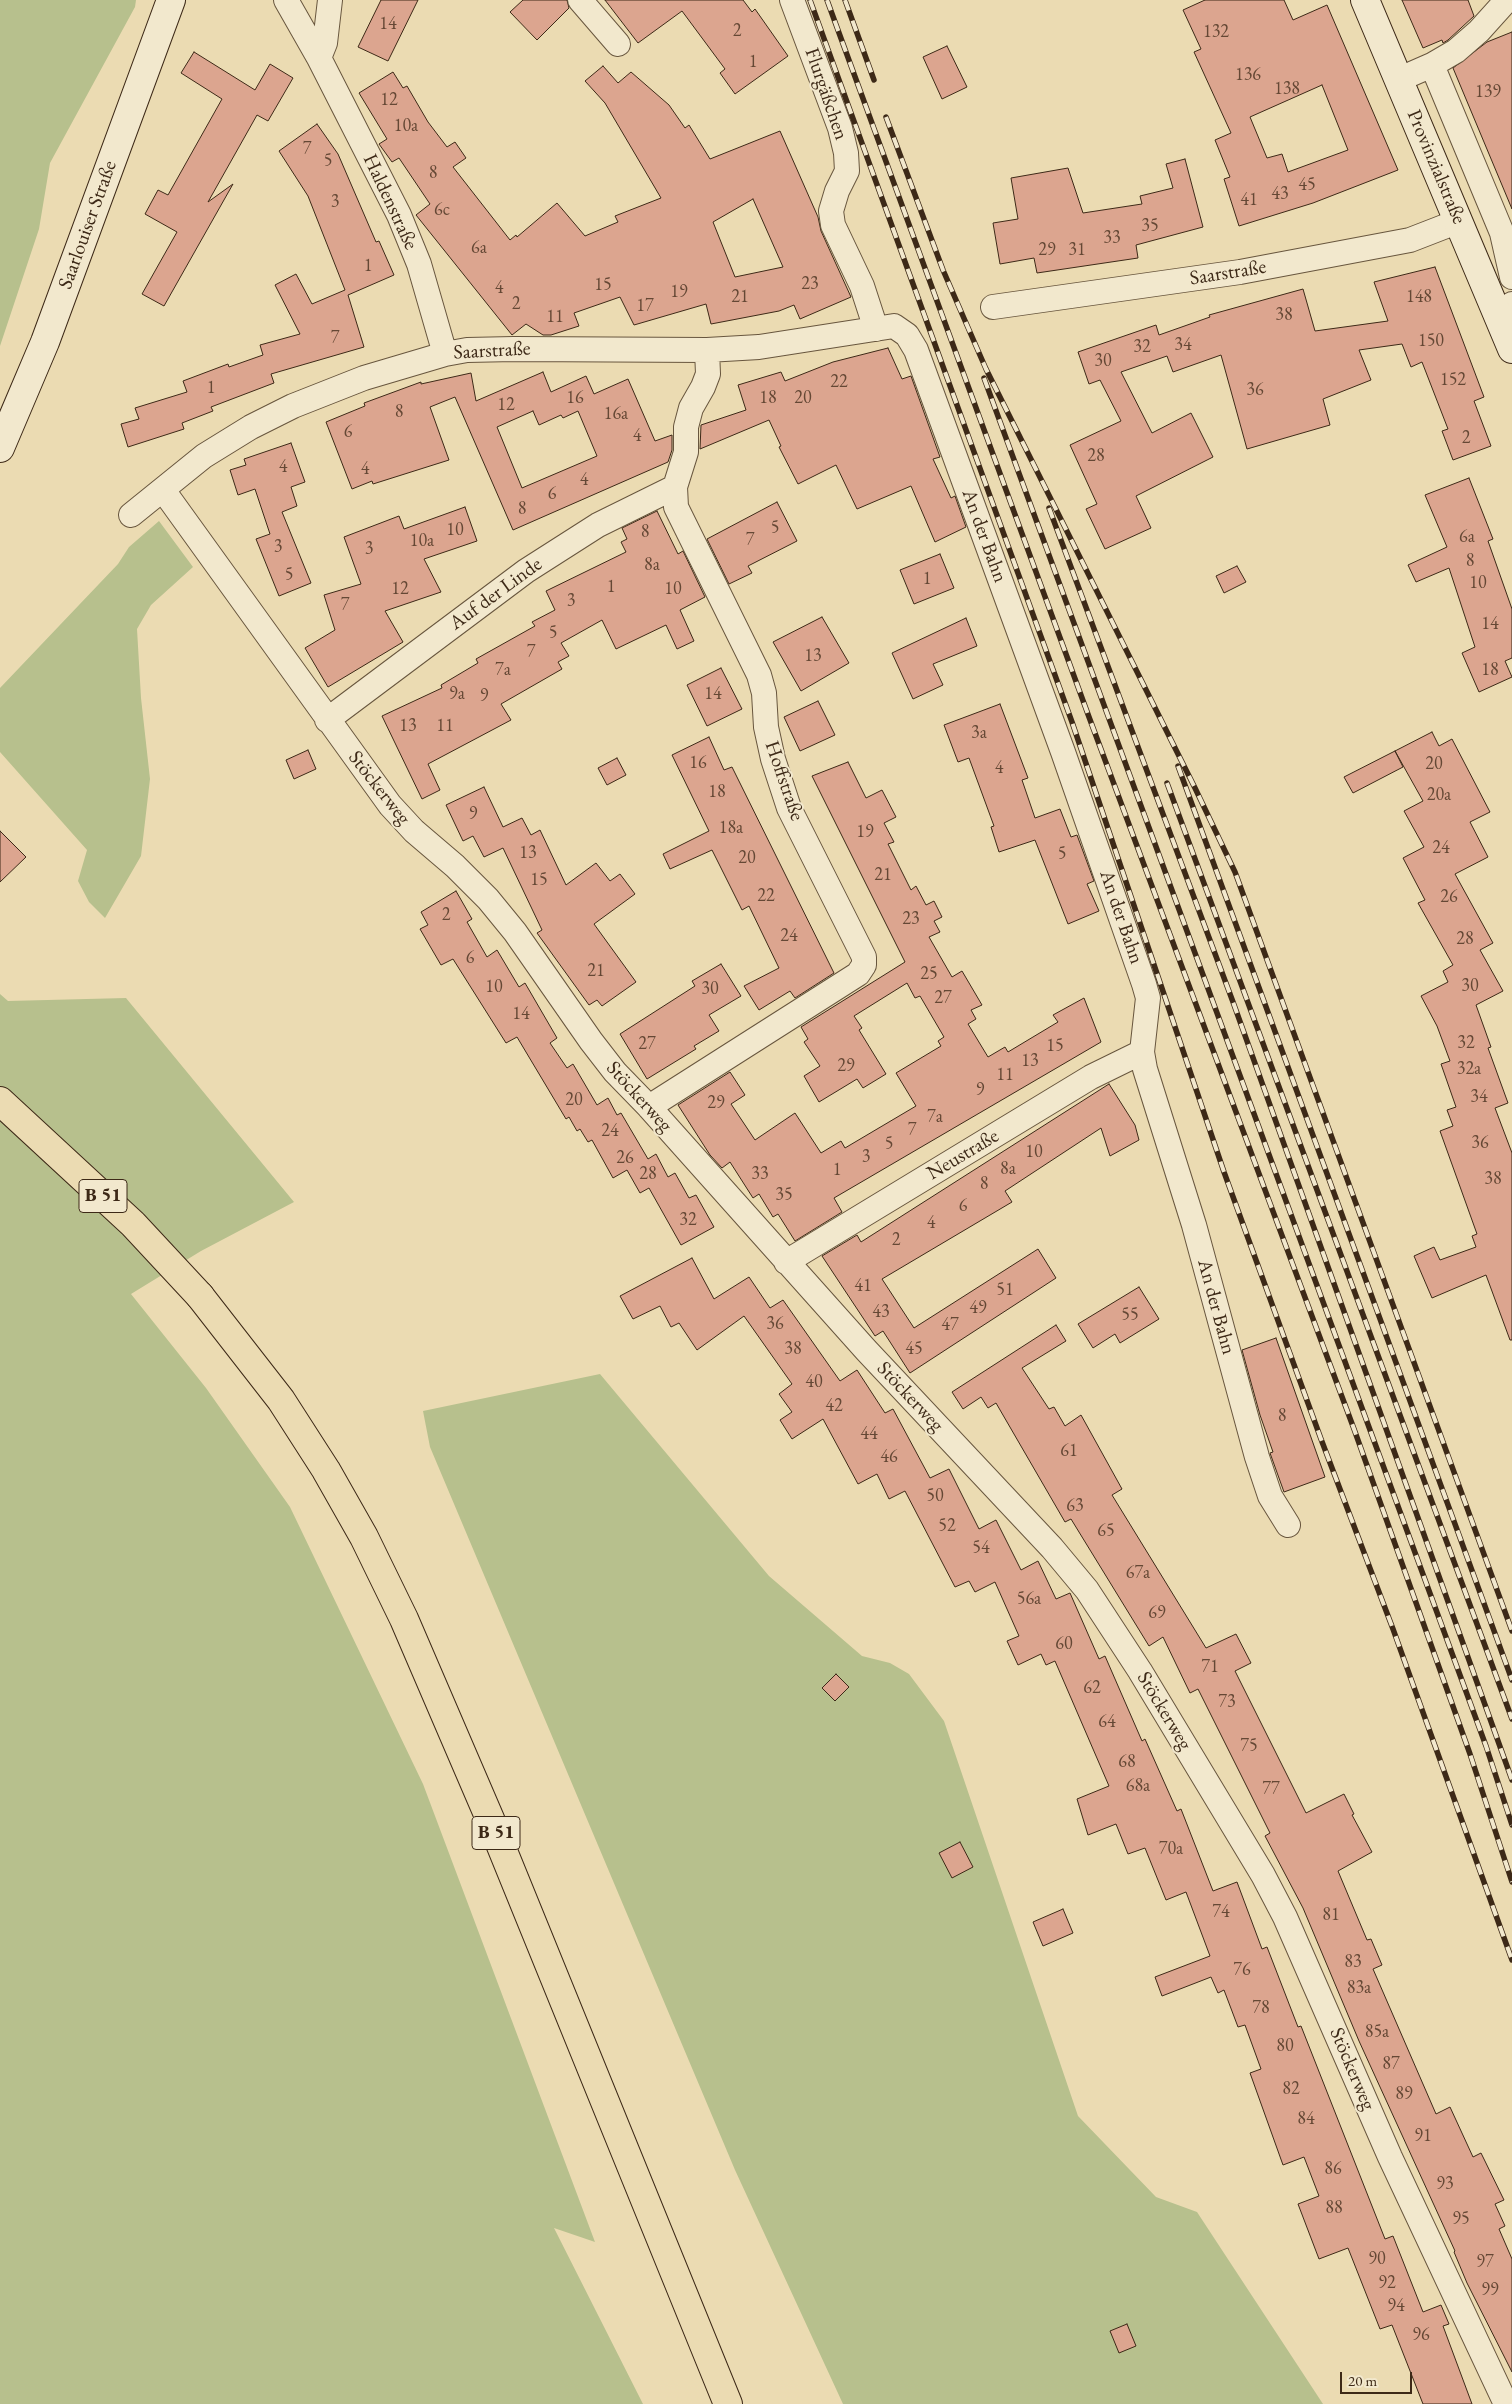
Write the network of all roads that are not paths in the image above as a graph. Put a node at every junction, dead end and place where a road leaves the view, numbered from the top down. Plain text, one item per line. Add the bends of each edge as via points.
1 (171, 0) edge
2 (286, 0) edge
3 (330, 0) edge
4 (580, 0) edge
5 (792, 0) edge
6 (1365, 0) edge
7 (1507, 0) edge
8 (618, 44) dead end
9 (319, 58) junction
10 (1432, 65) junction
11 (1400, 79) junction
12 (1459, 221) junction
13 (1512, 278) edge
14 (1512, 304) edge
15 (993, 307) dead end
16 (885, 328) junction
17 (1509, 341) edge
18 (707, 350) junction
19 (445, 354) junction
20 (0, 448) edge
21 (675, 486) junction
22 (162, 490) junction
23 (131, 515) dead end
24 (327, 720) junction
25 (1142, 1052) junction
26 (0, 1101) edge
27 (649, 1107) junction
28 (786, 1262) junction
29 (1288, 1525) dead end
30 (728, 2404) edge
31 (1506, 2404) edge

1 - 20 main road, Saarlouiser Straße via 45,342
2 - 9 street, Haldenstraße
3 - 9 street via 325,43
4 - 8 street
5 - 16 street, Flurgäßchen via 840,128 846,153 847,171 831,211 833,226
6 - 11 main road, Provinzialstraße
7 - 10 street via 1462,46
9 - 19 street, Haldenstraße via 398,215 419,264
10 - 11 street
10 - 13 street, Provinzialstraße via 1502,233
11 - 12 main road, Provinzialstraße
12 - 15 street, Saarstraße via 1410,240 1240,272
12 - 17 main road, Provinzialstraße
14 - 17 street, Provinzialstraße
16 - 18 street, Saarstraße via 759,347
16 - 25 street, An der Bahn via 907,335 916,350 1056,733 1144,984 1147,1008
18 - 19 street, Saarstraße via 514,349
18 - 21 street, Hoffstraße via 708,374 686,427 686,452
19 - 22 street, Saarstraße via 364,378 293,406 204,456
21 - 24 street, Auf der Linde via 598,525 526,570
21 - 27 street, Hoffstraße via 676,507 759,675 773,759 789,808 864,957 864,965 858,974
22 - 23 street, Saarstraße
22 - 24 street, Stöckerweg
24 - 27 street, Stöckerweg via 390,805 488,899 597,1049
25 - 28 street, Neustraße via 1091,1077
25 - 29 street, An der Bahn via 1194,1225 1257,1457 1270,1496
26 - 30 main road, B 51 via 133,1224 200,1296 281,1400 364,1537 404,1619 490,1819
27 - 28 street, Stöckerweg
28 - 31 street, Stöckerweg via 1052,1548 1087,1590 1140,1671 1285,1917 1390,2157

